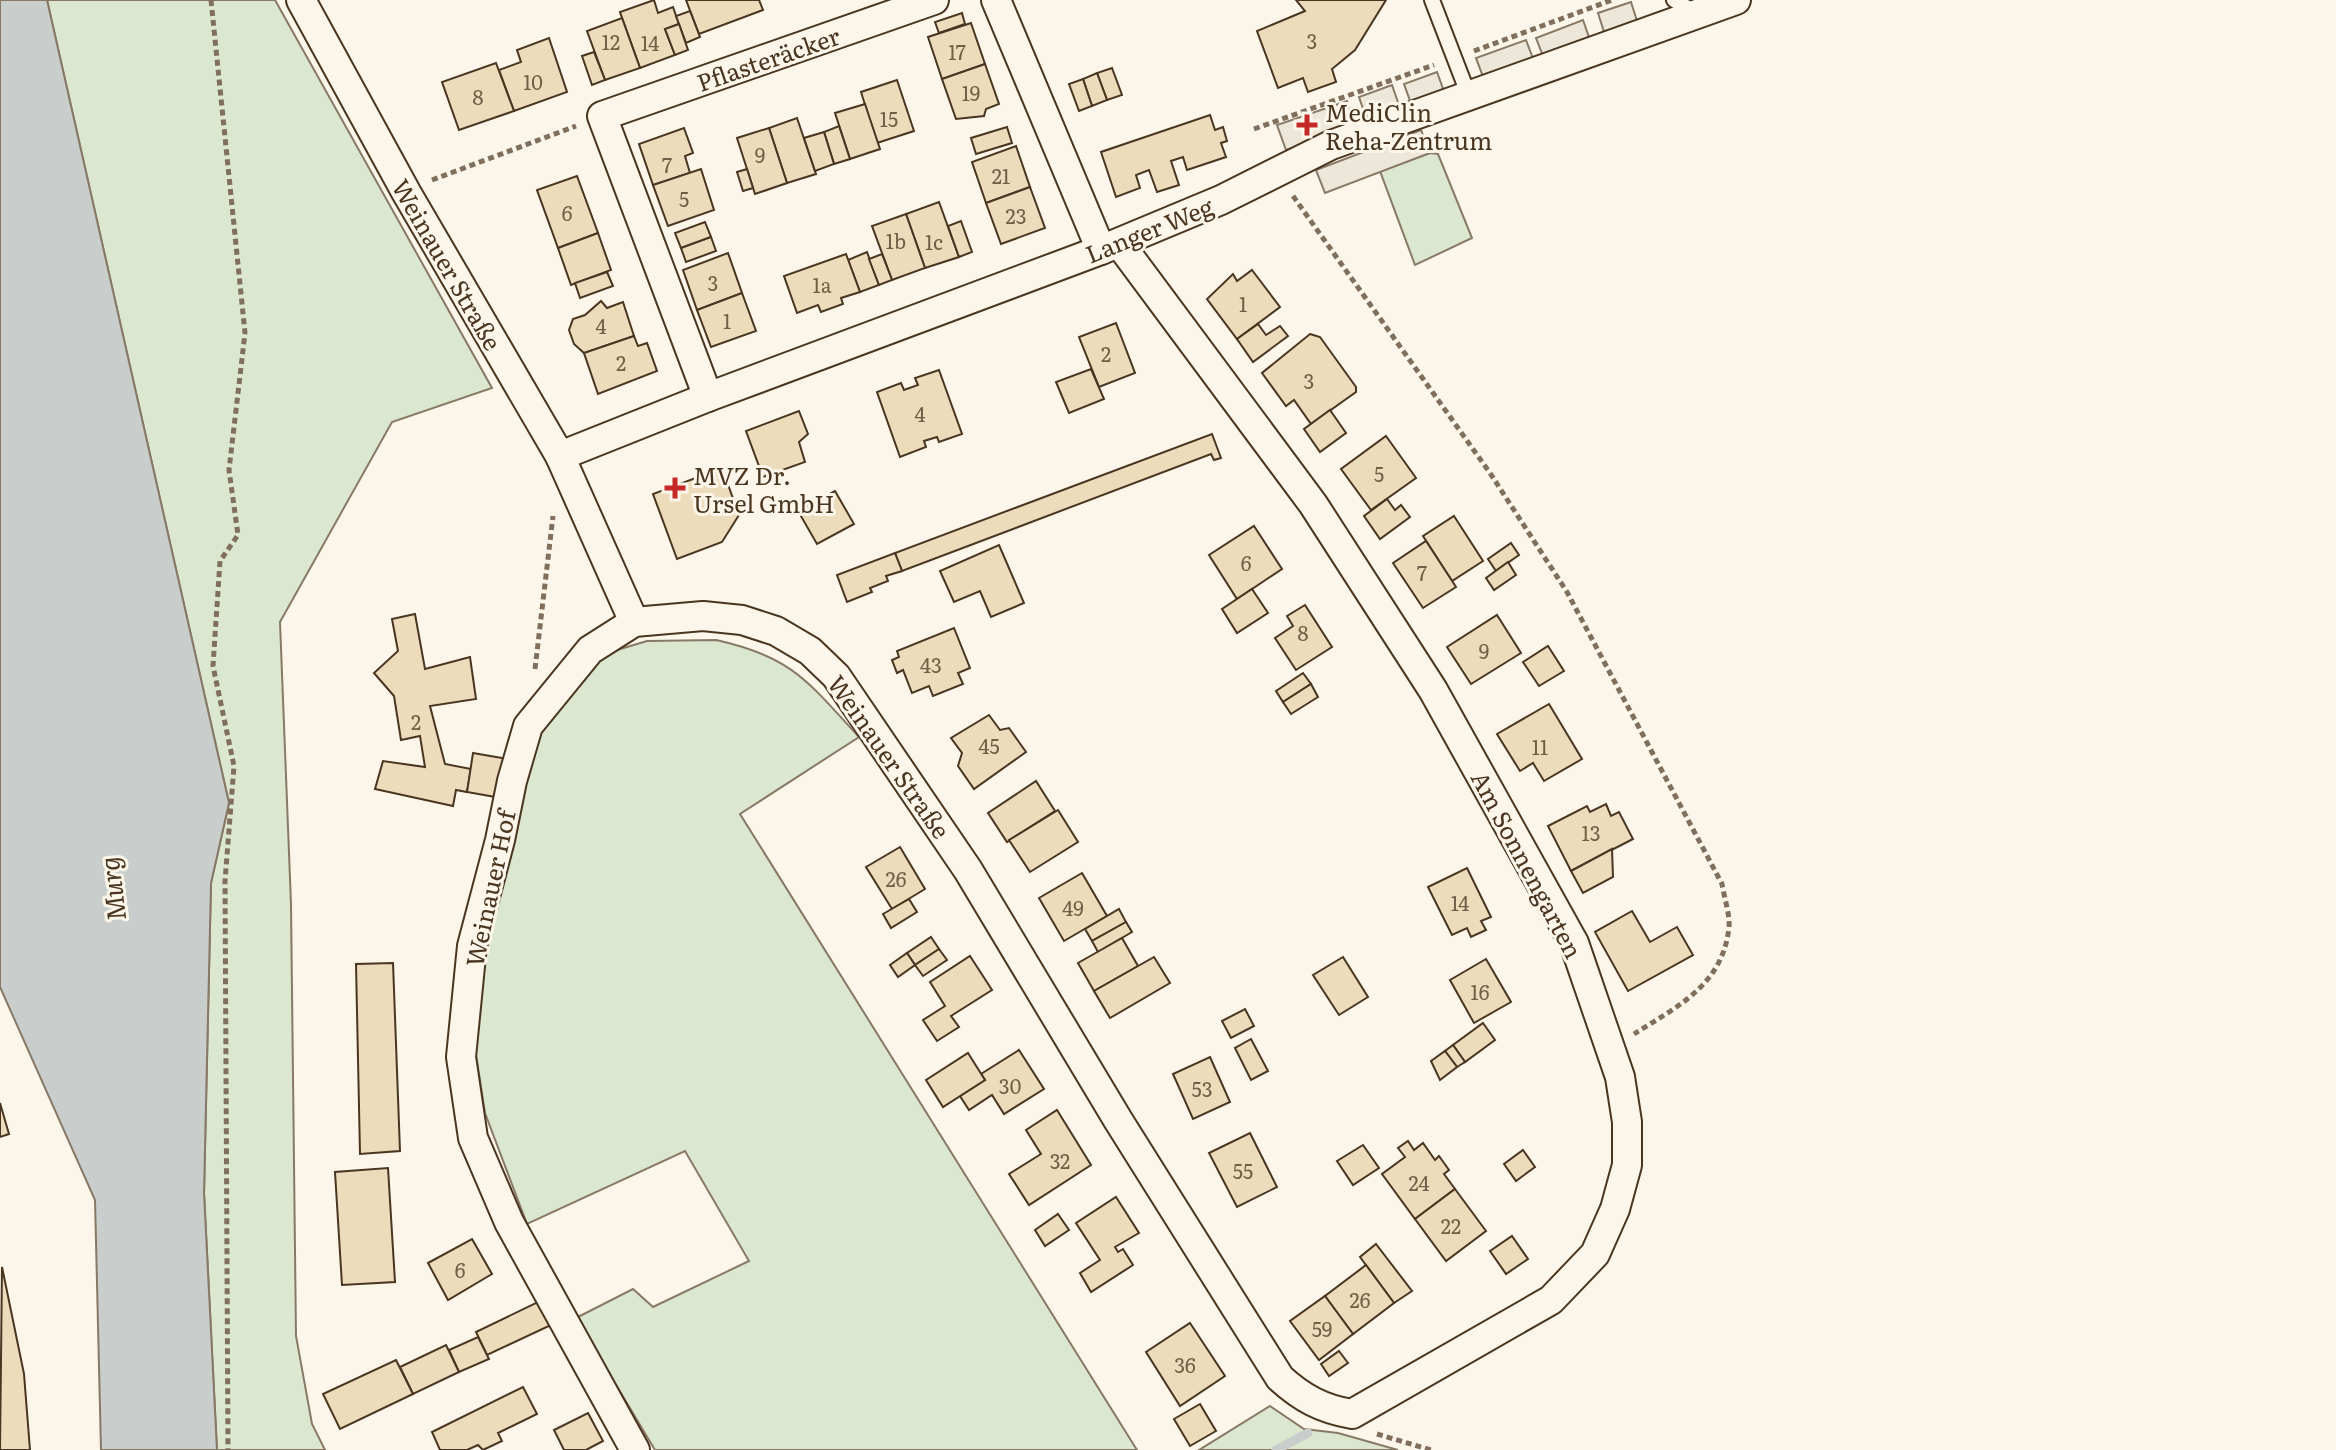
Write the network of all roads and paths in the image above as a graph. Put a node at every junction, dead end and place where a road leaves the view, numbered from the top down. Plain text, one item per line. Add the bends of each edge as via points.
1 (211, 0) edge
2 (301, 0) edge
3 (934, 0) edge
4 (996, 0) edge
5 (1432, 0) edge
6 (1736, 0) edge
7 (1686, 7) edge
8 (1469, 96) junction
9 (602, 116) junction
10 (1277, 172) junction
11 (406, 192) junction
12 (1110, 246) junction
13 (708, 397) junction
14 (560, 456) junction
15 (555, 504) dead end
16 (634, 622) junction
17 (534, 678) dead end
18 (1611, 1048) junction
19 (1352, 1414) junction
20 (228, 1450) edge
21 (635, 1450) edge
22 (1431, 1450) edge

1 - 20 path via 245,333 229,470 238,535 220,561 213,666 234,766 225,881
2 - 11 street, Weinauer Straße
3 - 9 street, Pflasteräcker
4 - 12 street
5 - 8 lane
6 - 7 street, Langer Weg
7 - 8 street, Langer Weg
8 - 10 street, Langer Weg via 1331,145
9 - 11 path
9 - 13 street
10 - 12 street, Langer Weg
10 - 18 path via 1490,473 1567,592 1722,884 1729,927 1714,977
11 - 14 street, Weinauer Straße
12 - 13 street, Langer Weg
12 - 18 street, Am Sonnengarten via 1313,504 1433,690 1574,943
13 - 14 street, Langer Weg
14 - 16 street, Weinauer Straße
15 - 17 path
16 - 19 street, Weinauer Straße via 703,616 742,620 810,651 836,676 968,870 1280,1378 1326,1410
16 - 21 street, Weinauer Hof via 590,650 528,726 472,946 461,1057 473,1138 509,1222
18 - 19 street, Am Sonnengarten via 1627,1122 1627,1165 1595,1254 1551,1300
19 - 22 path via 1363,1429

